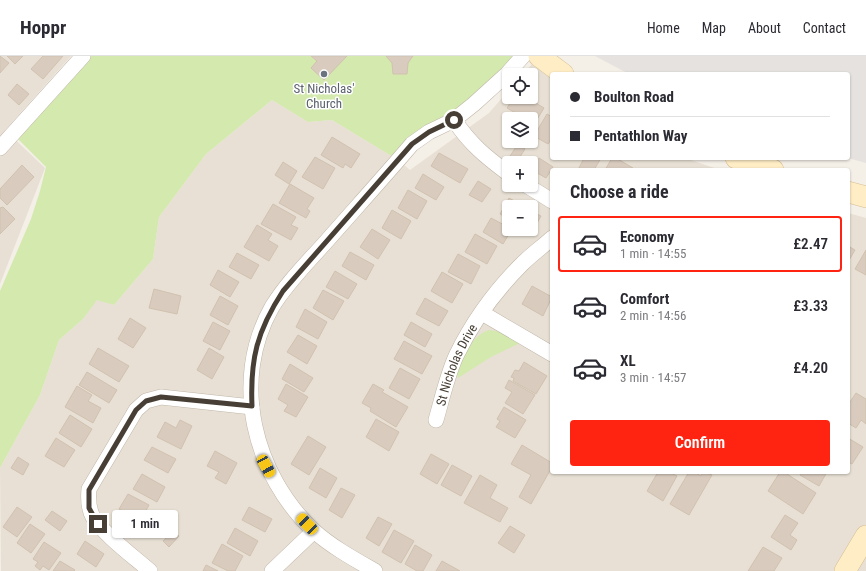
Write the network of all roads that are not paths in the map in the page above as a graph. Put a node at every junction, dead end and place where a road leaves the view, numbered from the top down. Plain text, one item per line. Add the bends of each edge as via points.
1 (83, 56) edge
2 (523, 56) edge
3 (539, 56) edge
4 (560, 72) edge
5 (454, 120) junction
6 (0, 148) edge
7 (742, 160) edge
8 (767, 168) edge
9 (502, 169) edge
10 (537, 192) edge
11 (850, 193) edge
12 (866, 197) edge
13 (550, 201) edge
14 (550, 240) edge
15 (482, 313) junction
16 (550, 353) edge
17 (252, 406) junction
18 (436, 420) dead end
19 (314, 531) junction
20 (866, 536) edge
21 (150, 571) edge
22 (272, 571) edge
23 (374, 571) edge
24 (845, 571) edge

1 - 6 street
2 - 5 street via 507,74
3 - 4 street
5 - 9 street via 467,140
5 - 17 street via 412,144 283,291 269,313 256,344
7 - 8 street
10 - 13 street
11 - 12 street
14 - 15 street, St Nicholas Drive via 503,285
15 - 16 street, St Nicholas Drive
15 - 18 street, St Nicholas Drive via 456,356
17 - 19 street via 259,447 266,466 288,501
17 - 21 street via 161,397 146,401 136,410 89,490 88,499 89,508 98,524
19 - 22 street
19 - 23 street
20 - 24 street

